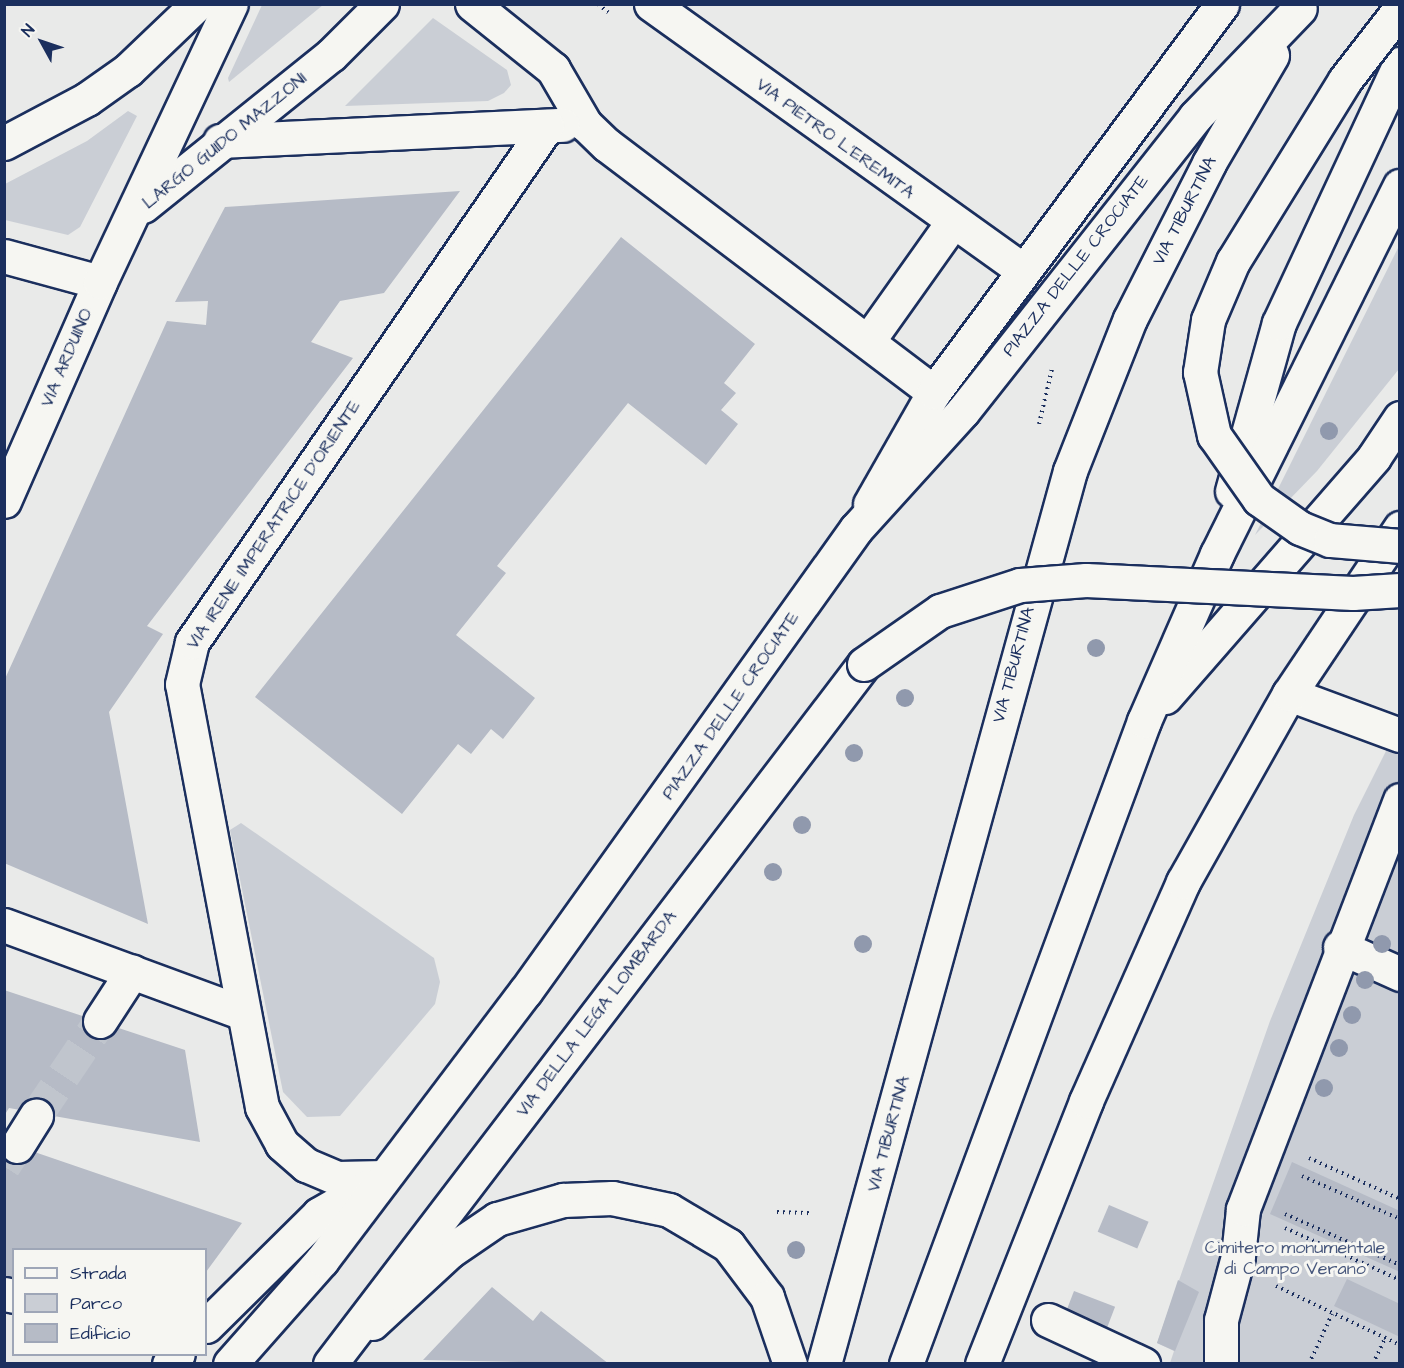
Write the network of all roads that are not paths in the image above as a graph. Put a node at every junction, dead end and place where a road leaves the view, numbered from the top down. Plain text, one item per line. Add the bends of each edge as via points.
1 (197, 4) edge
2 (231, 4) edge
3 (382, 4) edge
4 (472, 4) edge
5 (651, 4) edge
6 (1222, 4) edge
7 (1301, 6) edge
8 (1400, 9) edge
9 (1400, 64) edge
10 (585, 124) junction
11 (548, 126) junction
12 (220, 141) junction
13 (4, 143) edge
14 (1400, 186) edge
15 (132, 216) junction
16 (952, 223) junction
17 (4, 256) edge
18 (1022, 270) junction
19 (100, 282) junction
20 (868, 341) junction
21 (934, 392) junction
22 (1400, 418) edge
23 (4, 501) edge
24 (1400, 528) edge
25 (855, 529) junction
26 (1400, 546) edge
27 (1217, 554) junction
28 (1400, 590) edge
29 (1290, 694) junction
30 (1144, 721) junction
31 (1400, 735) edge
32 (1400, 800) edge
33 (4, 926) edge
34 (1340, 947) junction
35 (132, 972) junction
36 (1400, 974) edge
37 (241, 1012) junction
38 (100, 1021) tunnel mouth
39 (36, 1116) tunnel mouth
40 (17, 1146) tunnel mouth
41 (384, 1177) junction
42 (1048, 1320) dead end
43 (207, 1325) edge
44 (330, 1363) edge
45 (230, 1364) edge
46 (790, 1364) edge
47 (824, 1364) edge
48 (906, 1364) edge
49 (982, 1364) edge
50 (1143, 1364) edge
51 (1221, 1364) edge

1 - 13 main road via 95,94
2 - 15 main road, LARGO GUIDO MAZZONI
3 - 12 main road, LARGO GUIDO MAZZONI via 331,55
4 - 10 main road via 553,69
5 - 16 main road, VIA PIETRO L'EREMITA
6 - 18 main road, PIAZZA DELLE CROCIATE
7 - 25 main road, PIAZZA DELLE CROCIATE via 1196,117 963,411
7 - 47 main road, VIA TIBURTINA via 1170,239 1082,435 1052,525
8 - 26 main road, bridge via 1332,100 1233,261 1208,320 1200,372 1214,435 1259,499 1300,528 1330,540
9 - 27 main road via 1279,323
10 - 11 main road
10 - 20 main road
11 - 12 main road
11 - 37 main road, VIA IRENE IMPERATRICE D'ORIENTE via 192,642 181,696
12 - 15 main road, LARGO GUIDO MAZZONI
14 - 27 main road
15 - 19 main road, VIA ARDUINO
16 - 18 main road, VIA PIETRO L'EREMITA
16 - 20 main road
17 - 19 main road
18 - 21 main road, PIAZZA DELLE CROCIATE
19 - 23 main road, VIA ARDUINO
20 - 21 main road
21 - 25 main road, PIAZZA DELLE CROCIATE
22 - 30 main road via 1374,457
24 - 29 main road
25 - 41 main road, PIAZZA DELLE CROCIATE via 606,883
27 - 30 main road
28 - 44 main road, VIA DELLA LEGA LOMBARDA, bridge via 1353,594 1086,580 1020,585 940,611 864,664
29 - 31 main road
29 - 49 main road via 1220,814 1152,950
30 - 48 main road
32 - 34 main road
33 - 35 main road
34 - 36 main road
34 - 51 main road via 1241,1218 1238,1256 1221,1320
35 - 37 main road
35 - 38 main road
37 - 41 main road, VIA IRENE IMPERATRICE D'ORIENTE via 262,1107 282,1144 306,1165 338,1178
39 - 40 main road
41 - 43 main road via 319,1214
41 - 45 main road via 322,1260
42 - 50 main road
44 - 46 main road via 483,1227 531,1206 584,1198 657,1206 728,1245 767,1297

